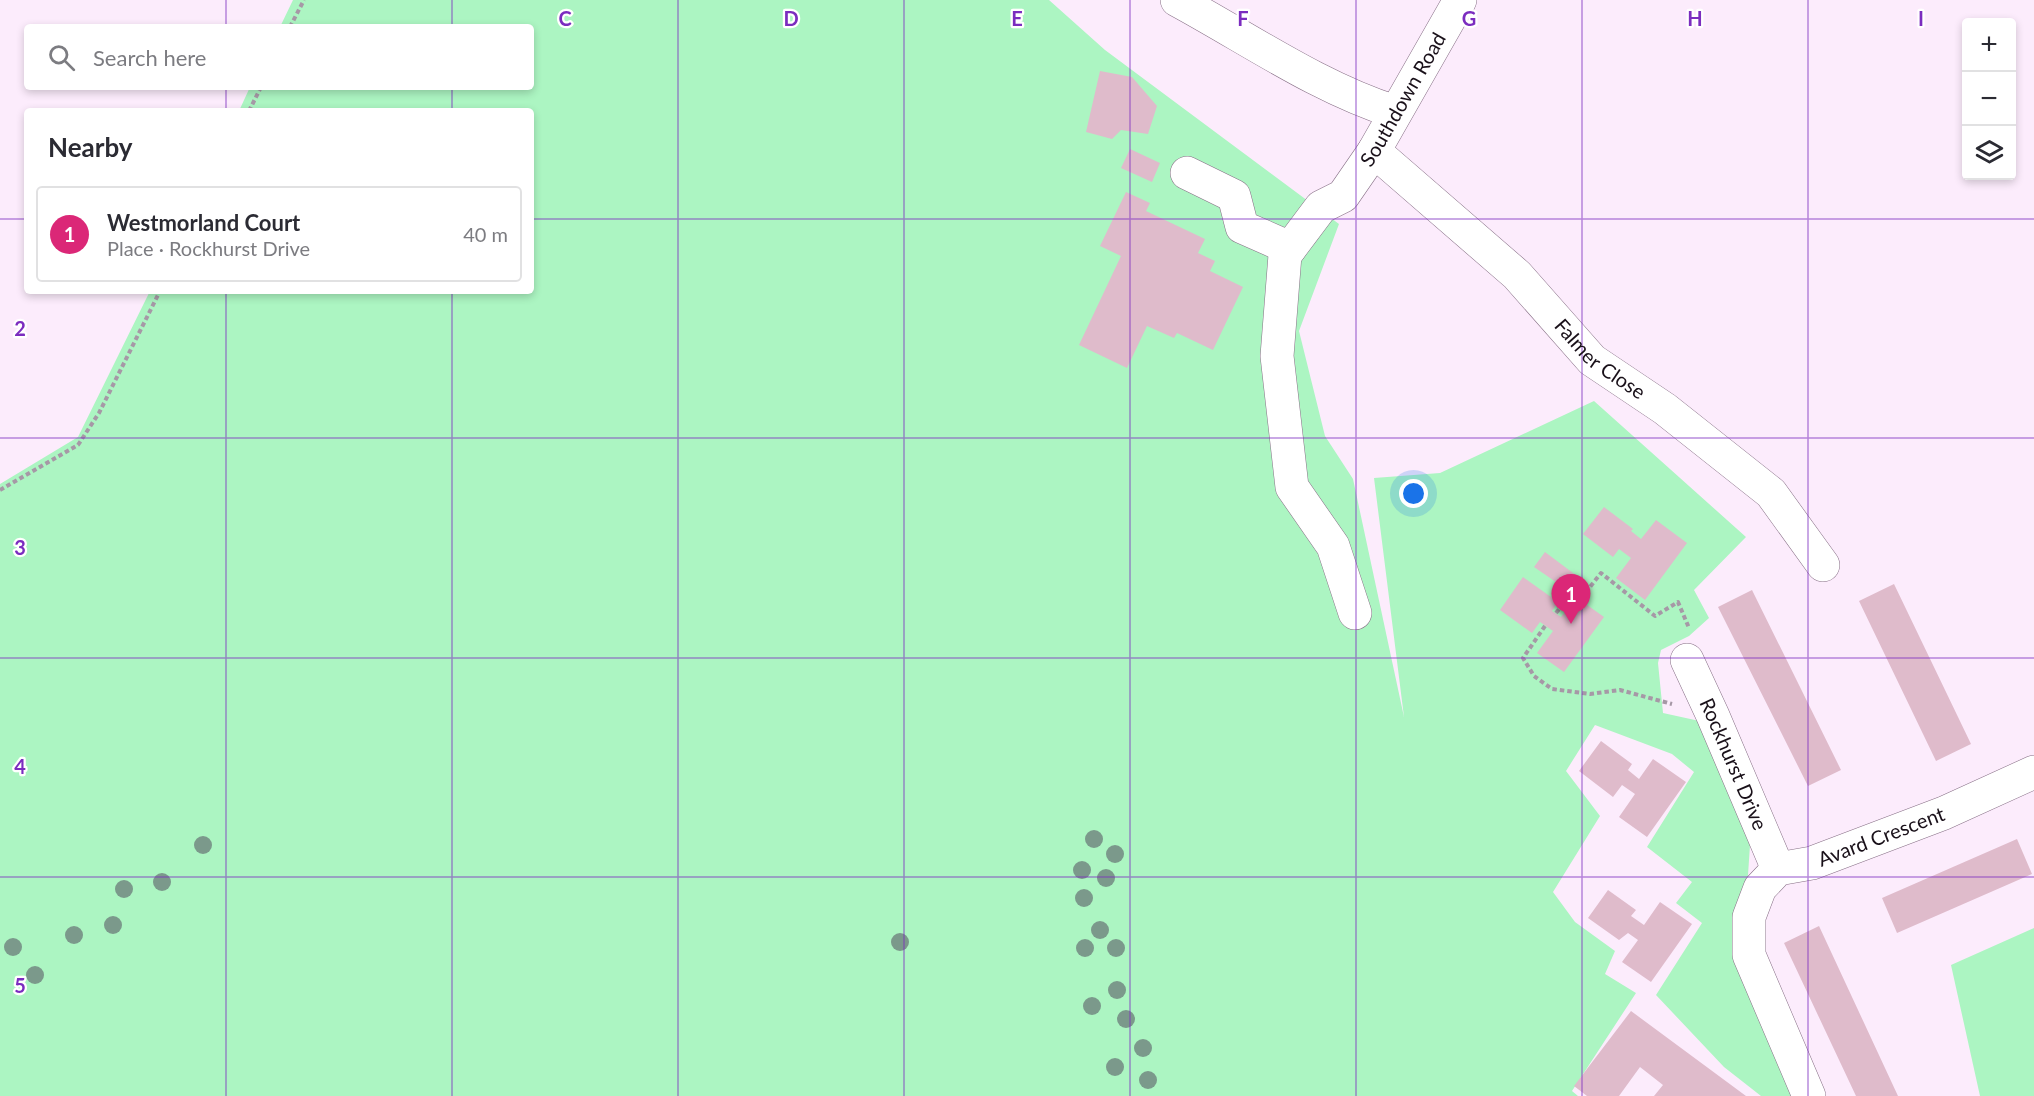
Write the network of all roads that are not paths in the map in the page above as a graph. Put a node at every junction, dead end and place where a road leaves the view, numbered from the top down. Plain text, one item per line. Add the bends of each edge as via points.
1 (1177, 0) edge
2 (1460, 0) edge
3 (1395, 112) junction
4 (1374, 151) junction
5 (1187, 173) dead end
6 (1290, 248) junction
7 (1823, 565) dead end
8 (1355, 613) dead end
9 (1687, 660) road end
10 (2034, 772) edge
11 (1778, 869) junction
12 (1809, 1096) edge

1 - 3 street via 1305,72
2 - 3 street, Southdown Road
3 - 4 street, Southdown Road
4 - 6 street, Southdown Road via 1343,196 1321,207
4 - 7 street, Falmer Close via 1517,275 1592,360 1665,409 1771,493
5 - 6 street via 1234,196 1242,227
6 - 8 street via 1285,255 1277,356 1292,487 1334,546
9 - 11 street, Rockhurst Drive
10 - 11 street, Avard Crescent via 1933,817 1812,863
11 - 12 street via 1760,888 1749,917 1749,955

